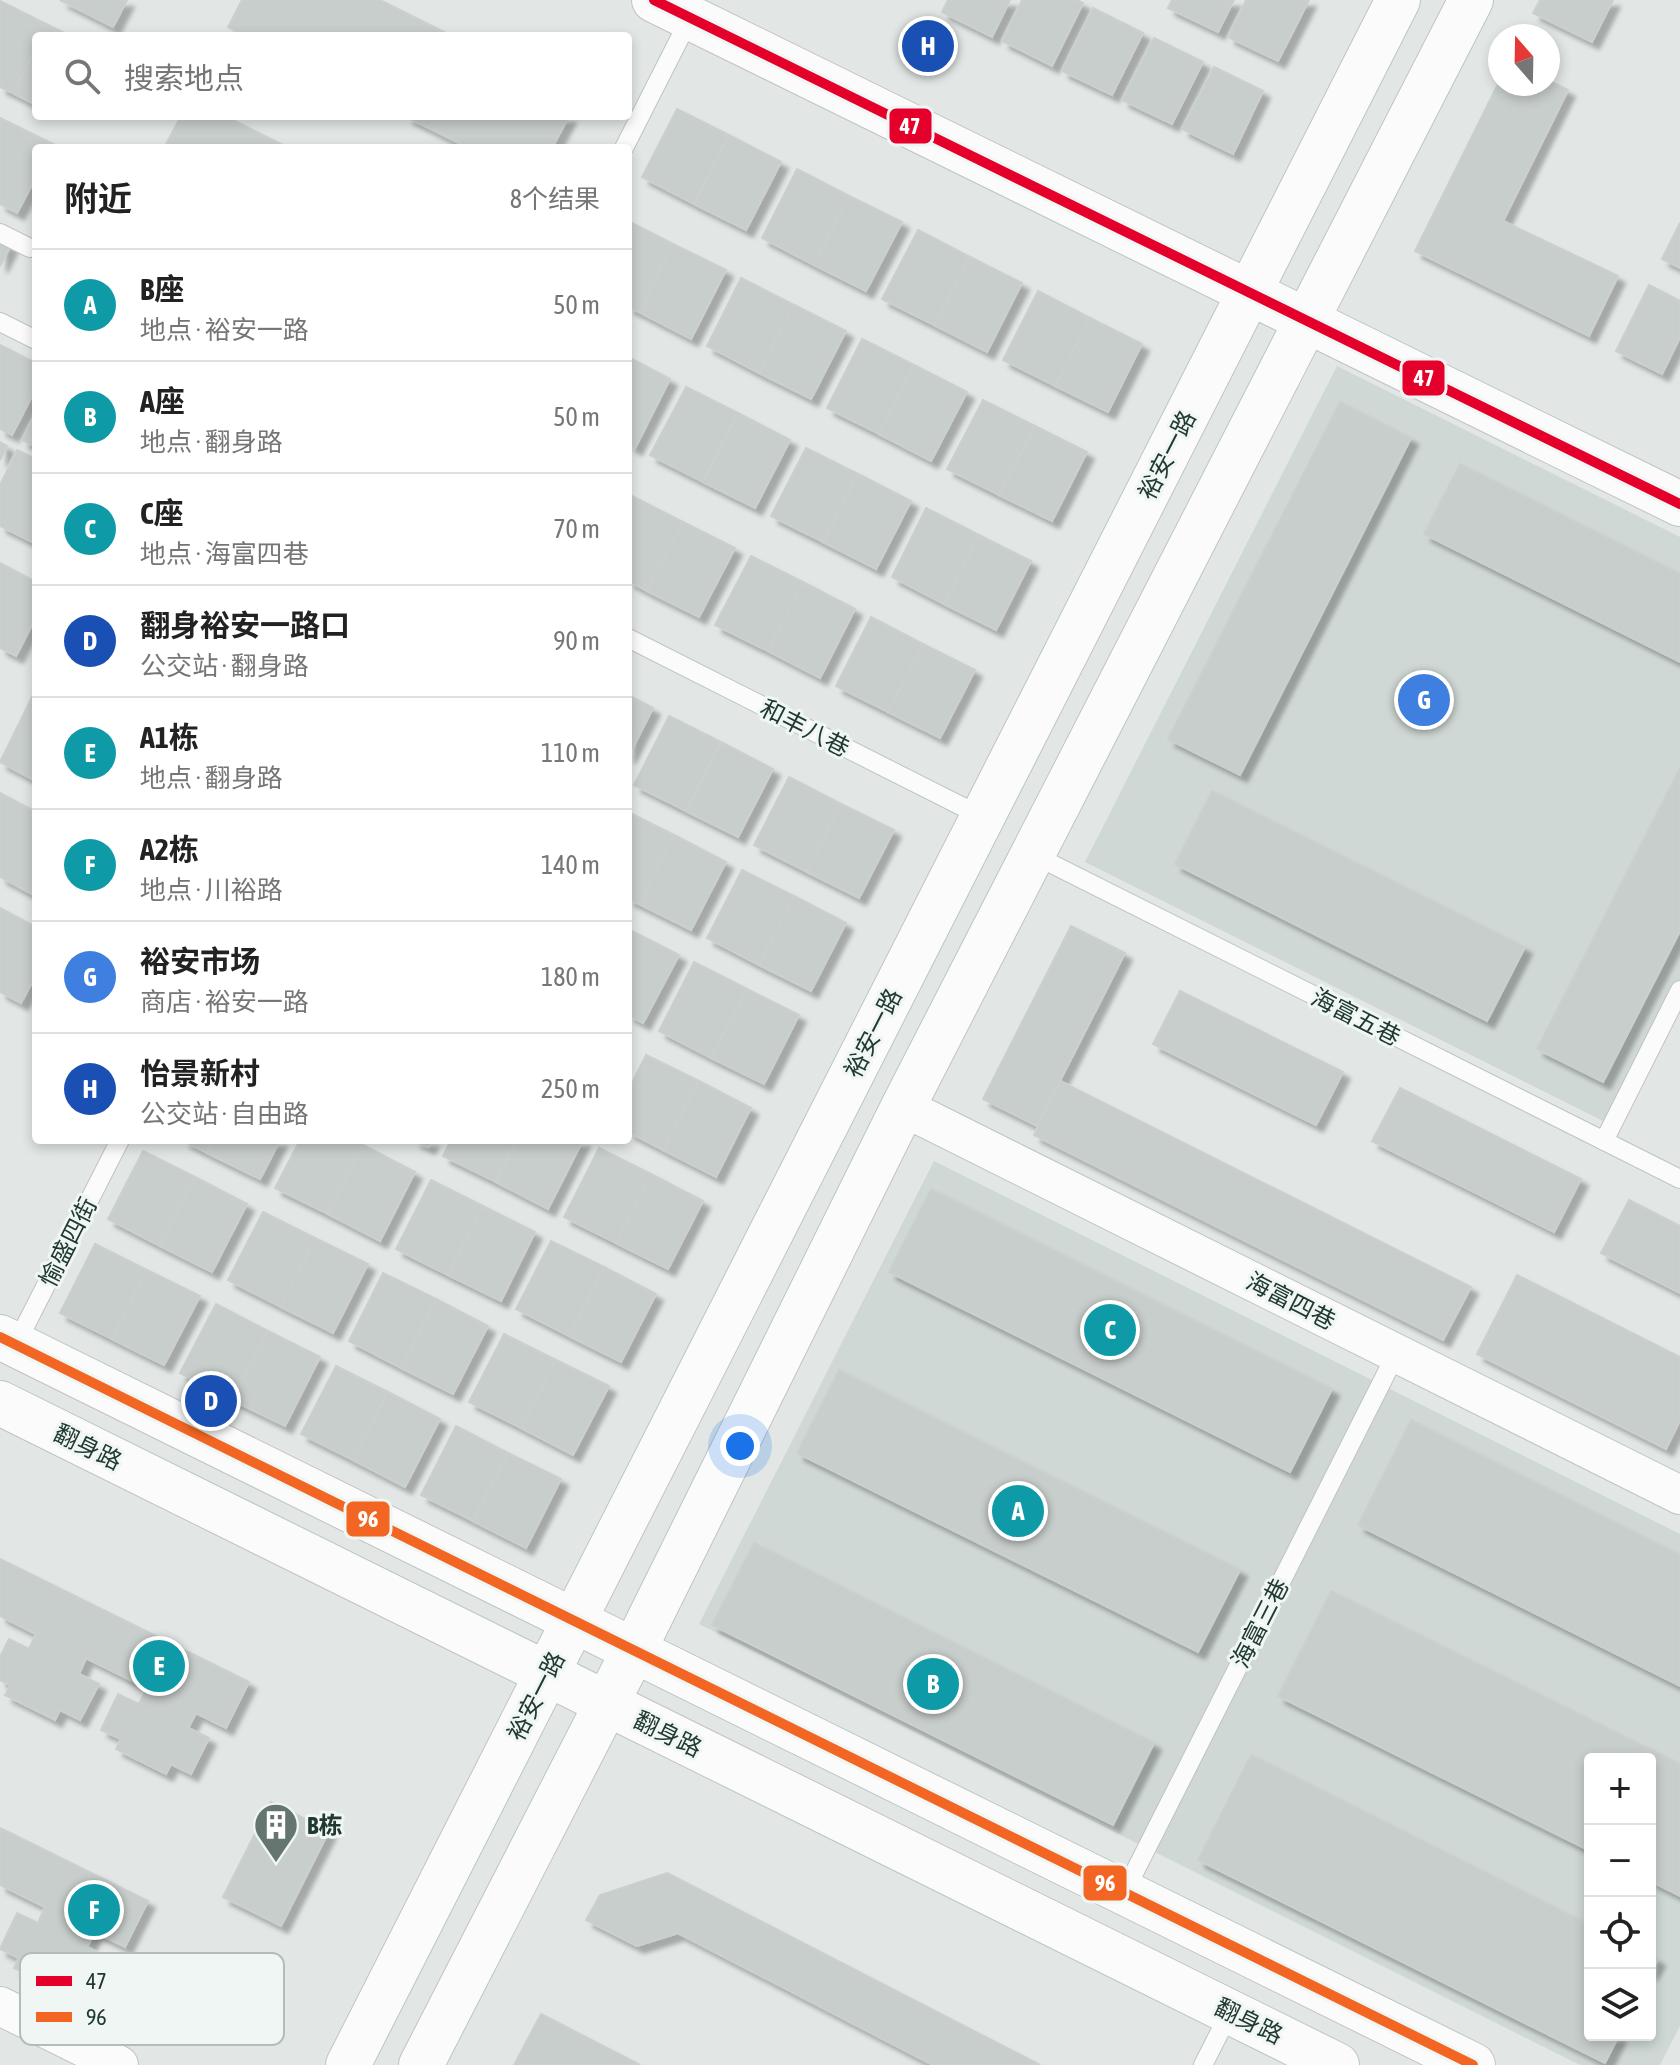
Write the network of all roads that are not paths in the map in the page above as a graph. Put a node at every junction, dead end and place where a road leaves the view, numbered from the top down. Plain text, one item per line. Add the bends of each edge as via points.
1 (1398, 0) edge
2 (1471, 0) edge
3 (672, 9) edge
4 (625, 144) edge
5 (0, 233) edge
6 (30, 248) dead end
7 (1249, 292) junction
8 (1306, 320) junction
9 (0, 322) edge
10 (32, 338) edge
11 (1680, 504) edge
12 (632, 640) edge
13 (983, 817) junction
14 (1032, 854) junction
15 (1680, 990) edge
16 (903, 1107) junction
17 (1604, 1141) junction
18 (118, 1144) edge
19 (1680, 1179) edge
20 (8, 1340) edge
21 (1396, 1354) junction
22 (0, 1403) edge
23 (1680, 1495) edge
24 (620, 1531) junction
25 (678, 1563) junction
26 (477, 1572) junction
27 (575, 1620) junction
28 (451, 1627) junction
29 (634, 1650) junction
30 (547, 1673) junction
31 (724, 1695) junction
32 (607, 1704) junction
33 (709, 1754) junction
34 (497, 1772) junction
35 (561, 1793) junction
36 (1124, 1893) junction
37 (0, 2006) edge
38 (1230, 2012) junction
39 (20, 2016) edge
40 (79, 2045) edge
41 (119, 2065) edge
42 (348, 2065) edge
43 (421, 2065) edge
44 (1203, 2065) edge
45 (1337, 2065) edge
46 (1473, 2065) edge

1 - 7 main road, 裕安一路
2 - 8 main road
3 - 4 lane
3 - 7 main road
5 - 6 lane
7 - 8 main road
7 - 13 main road, 裕安一路
8 - 11 main road
8 - 14 main road
9 - 10 lane
12 - 13 lane, 和丰八巷
13 - 24 main road, 裕安一路
14 - 16 main road
14 - 17 lane, 海富五巷
15 - 17 lane
16 - 21 street, 海富四巷
16 - 25 main road
17 - 19 lane, 海富五巷
18 - 20 lane, 愉盛四街
20 - 26 main road
21 - 23 street, 海富四巷
21 - 36 lane, 海富三巷
22 - 28 main road, 翻身路
24 - 26 main road via 598,1557 570,1575 541,1583 511,1582
24 - 27 main road, 裕安一路
25 - 29 main road
25 - 31 main road via 672,1621 681,1650 699,1675
26 - 27 main road
27 - 29 main road
27 - 30 main road, 裕安一路
28 - 30 main road, 翻身路
28 - 34 main road via 481,1650 504,1688 509,1709
29 - 31 main road
29 - 32 main road
30 - 32 main road, 翻身路
30 - 34 main road, 裕安一路
31 - 36 main road
32 - 33 main road, 翻身路
32 - 35 main road
33 - 35 main road via 676,1742 643,1739 611,1748
33 - 38 main road, 翻身路
34 - 42 main road, 裕安一路
35 - 43 main road
36 - 46 main road
37 - 39 street
38 - 44 lane
38 - 45 main road, 翻身路
40 - 41 street

